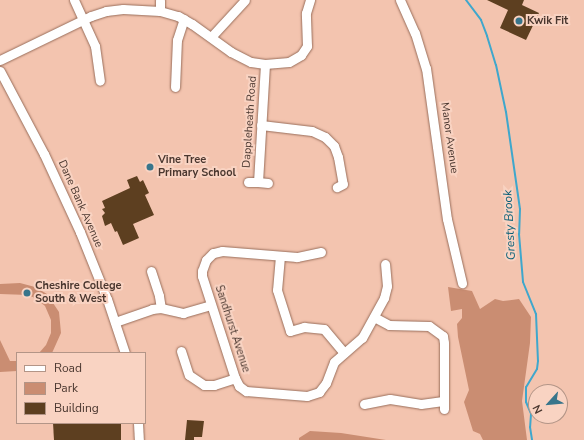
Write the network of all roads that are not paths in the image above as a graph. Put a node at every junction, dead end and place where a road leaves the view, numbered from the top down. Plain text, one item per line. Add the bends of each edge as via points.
1 (74, 0) edge
2 (160, 0) edge
3 (310, 0) edge
4 (400, 0) edge
5 (242, 1) edge
6 (160, 11) junction
7 (184, 19) junction
8 (83, 20) junction
9 (211, 37) junction
10 (0, 60) edge
11 (266, 64) junction
12 (0, 72) edge
13 (99, 81) dead end
14 (174, 87) dead end
15 (261, 125) junction
16 (268, 183) dead end
17 (343, 185) dead end
18 (321, 252) dead end
19 (280, 256) junction
20 (385, 264) dead end
21 (151, 271) dead end
22 (462, 283) dead end
23 (211, 305) junction
24 (161, 308) junction
25 (374, 317) junction
26 (115, 322) junction
27 (181, 351) dead end
28 (125, 352) edge
29 (344, 353) junction
30 (235, 378) junction
31 (364, 404) dead end
32 (138, 424) edge
33 (139, 440) edge

1 - 8 street
2 - 6 street
3 - 11 street via 307,9 308,42 305,50 289,62
4 - 22 street, Manor Avenue via 415,33 426,68 447,219
5 - 9 street
6 - 7 street
6 - 8 street via 114,10
7 - 9 street
7 - 14 street via 177,40
8 - 10 street
8 - 13 street via 97,52
9 - 11 street via 239,57 258,64
11 - 15 street, Dappleheath Road
12 - 26 street, Dane Bank Avenue via 61,187 90,254
15 - 16 street, Dappleheath Road via 253,182
15 - 17 street via 312,131 325,137 336,151
18 - 19 street, Sandhurst Avenue via 302,257
19 - 23 street, Sandhurst Avenue via 222,251 213,254 206,260 202,271
19 - 29 street via 277,290 290,336 300,327 324,329
20 - 25 street, Sandhurst Avenue via 386,291
21 - 24 street
23 - 24 street via 183,313
23 - 30 street, Sandhurst Avenue
24 - 26 street
25 - 29 street, Sandhurst Avenue via 359,342
25 - 31 street via 388,325 424,325 440,333 444,343 444,405 390,400
26 - 28 street, Dane Bank Avenue
27 - 30 street via 189,375 204,385 214,385
29 - 30 street, Sandhurst Avenue via 332,365 322,389 310,396 246,391 239,386
32 - 33 street

